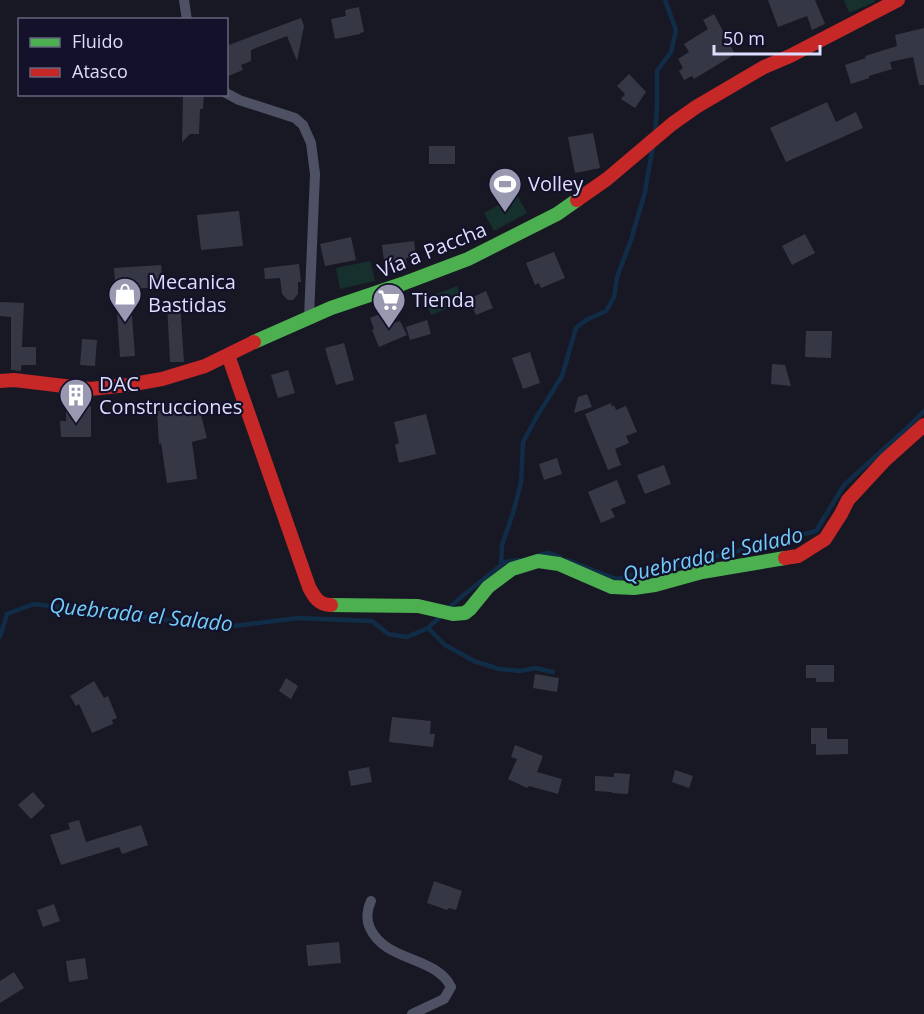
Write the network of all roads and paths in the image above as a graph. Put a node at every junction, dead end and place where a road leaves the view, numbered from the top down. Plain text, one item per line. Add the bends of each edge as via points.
1 (184, 0) edge
2 (898, 0) edge
3 (187, 18) edge
4 (228, 94) edge
5 (309, 317) junction
6 (228, 355) junction
7 (0, 381) edge
8 (924, 426) edge
9 (371, 901) dead end
10 (412, 1014) edge

1 - 3 street
2 - 5 main road, Vía a Paccha via 696,107 557,214 468,259
4 - 5 street via 295,118 311,143 315,174
5 - 6 main road, Vía a Paccha
6 - 7 main road, Vía a Paccha via 182,374 128,385 90,389
6 - 8 main road via 309,587 319,602 327,605 418,606 465,613 488,587 512,569 538,561 560,564 612,587 634,588 798,556 825,539 848,500
9 - 10 street via 368,924 374,938 438,971 451,987 444,999

